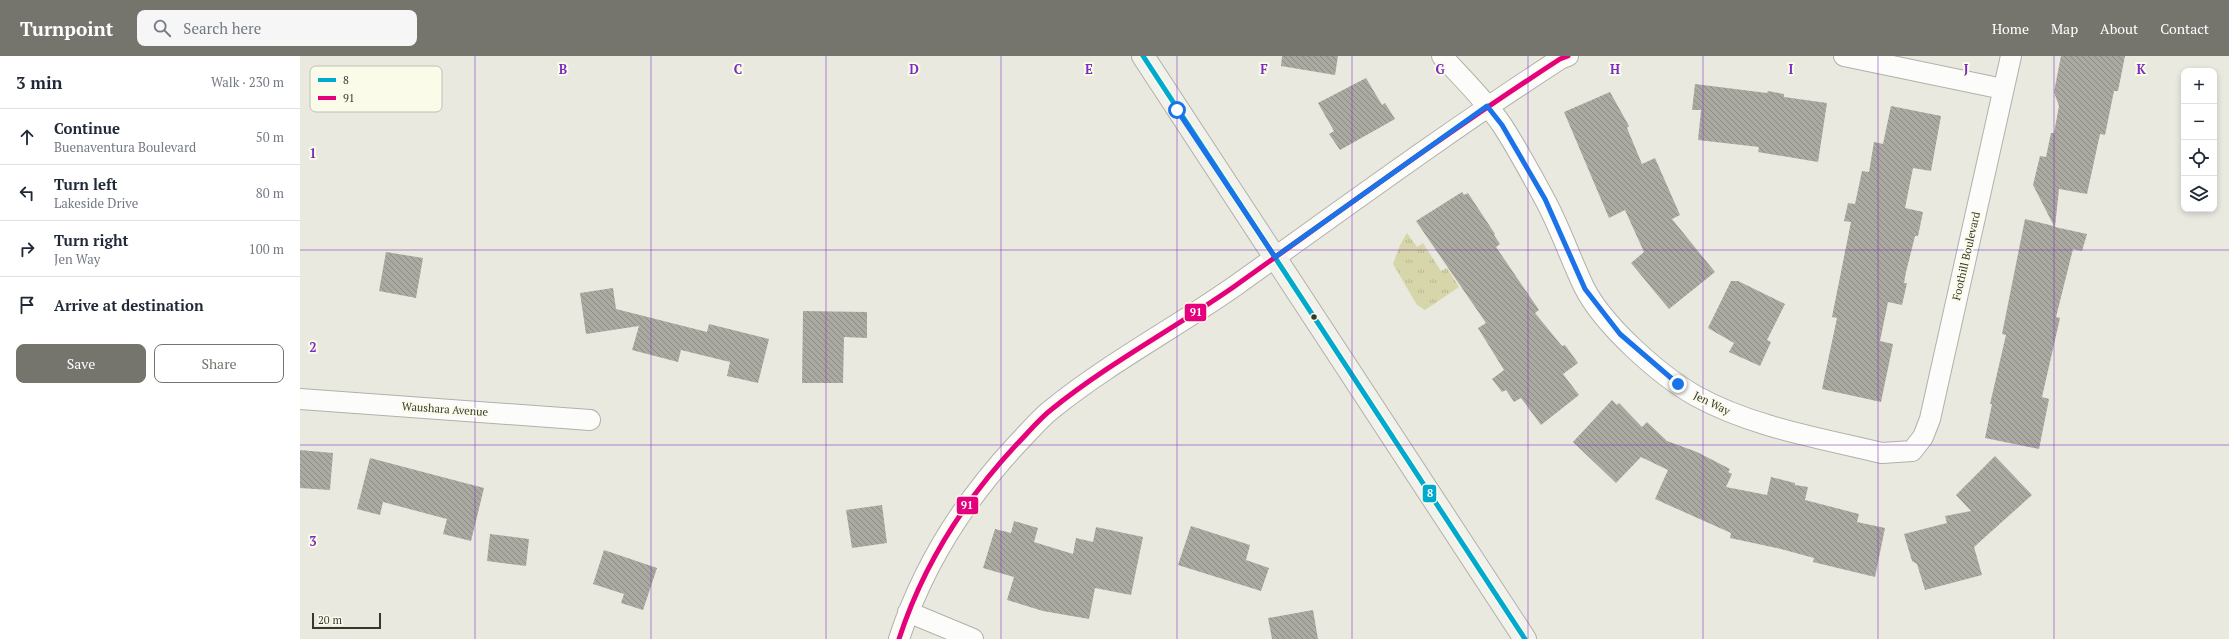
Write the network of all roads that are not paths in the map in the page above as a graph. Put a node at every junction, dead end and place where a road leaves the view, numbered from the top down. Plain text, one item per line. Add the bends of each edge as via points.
1 (1143, 56) edge
2 (1442, 56) edge
3 (1568, 56) edge
4 (1844, 56) edge
5 (2011, 56) edge
6 (2004, 89) junction
7 (1487, 106) junction
8 (1275, 257) junction
9 (300, 399) edge
10 (590, 420) dead end
11 (1912, 451) joint
12 (908, 612) junction
13 (899, 639) edge
14 (973, 639) edge
15 (1525, 639) edge

1 - 8 main road
2 - 7 street, Jen Way
3 - 7 street
4 - 6 street
5 - 6 street, Foothill Boulevard
6 - 11 street, Foothill Boulevard via 1930,419 1923,437
7 - 8 street
7 - 11 street, Jen Way via 1502,125 1545,199 1585,289 1620,334 1666,375 1696,396 1736,414 1882,453
8 - 12 street via 1051,410 972,496 930,564
8 - 15 main road
9 - 10 street, Waushara Avenue
12 - 13 street
12 - 14 street

